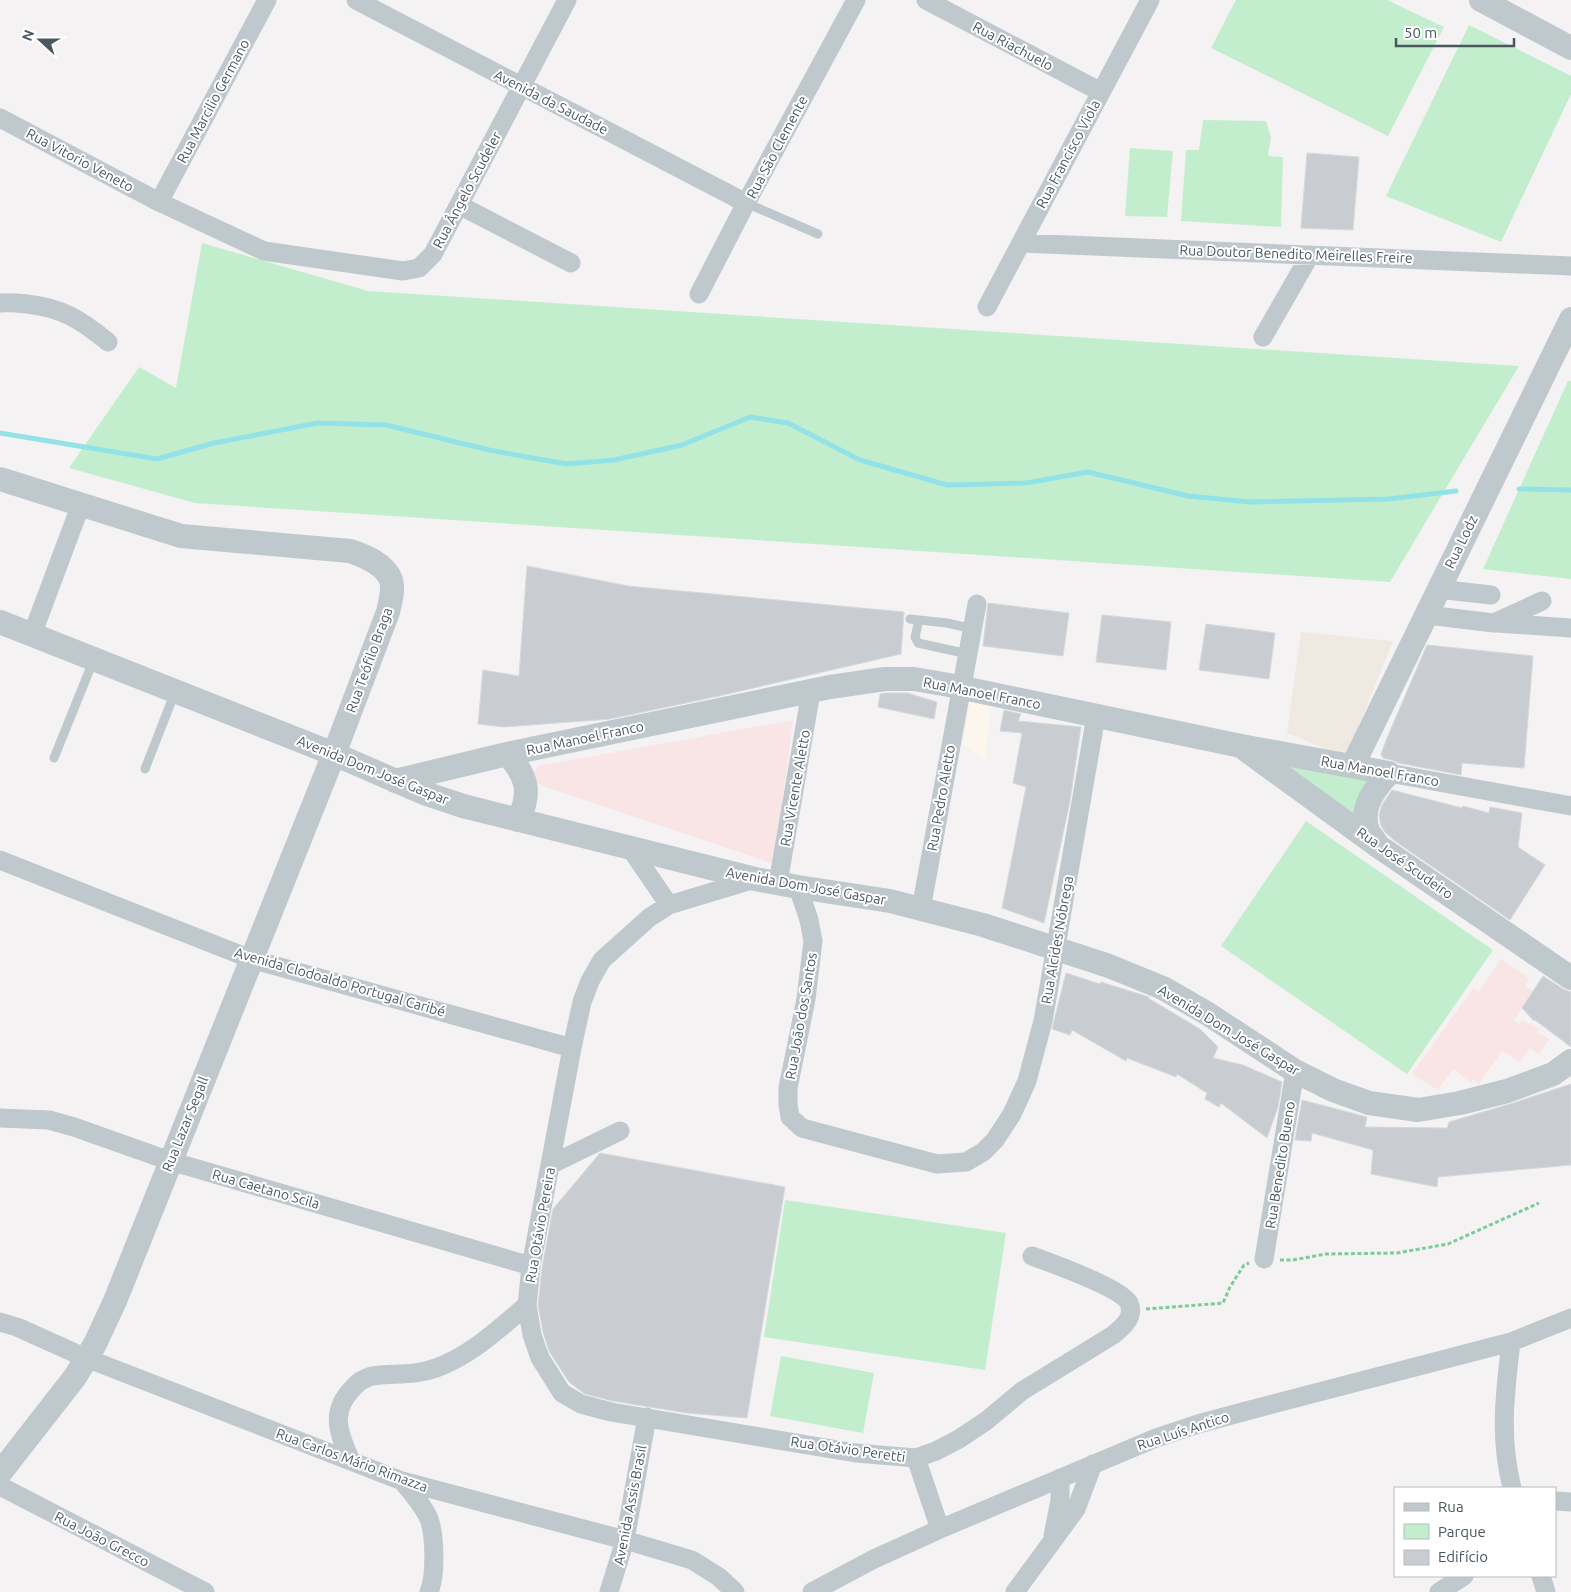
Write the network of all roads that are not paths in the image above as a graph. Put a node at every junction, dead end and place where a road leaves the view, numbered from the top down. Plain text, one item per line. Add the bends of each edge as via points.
1 (267, 0) edge
2 (356, 0) edge
3 (567, 0) edge
4 (856, 0) edge
5 (926, 0) edge
6 (1150, 0) edge
7 (1481, 0) edge
8 (1569, 42) edge
9 (521, 87) junction
10 (1101, 92) junction
11 (0, 118) edge
12 (159, 202) junction
13 (746, 203) junction
14 (458, 205) junction
15 (818, 234) dead end
16 (1021, 243) junction
17 (1310, 255) junction
18 (571, 263) dead end
19 (1571, 266) edge
20 (699, 294) dead end
21 (0, 303) edge
22 (987, 307) dead end
23 (1571, 319) edge
24 (1263, 337) dead end
25 (108, 342) dead end
26 (0, 478) edge
27 (81, 504) junction
28 (1438, 589) junction
29 (1491, 596) dead end
30 (1542, 601) dead end
31 (977, 604) dead end
32 (1427, 615) junction
33 (0, 622) edge
34 (1494, 622) junction
35 (972, 628) junction
36 (1571, 628) edge
37 (32, 635) junction
38 (968, 654) junction
39 (94, 659) junction
40 (962, 688) junction
41 (175, 691) junction
42 (811, 692) junction
43 (1096, 716) junction
44 (1241, 746) junction
45 (334, 754) junction
46 (507, 754) junction
47 (54, 758) dead end
48 (471, 763) junction
49 (1352, 765) junction
50 (145, 769) dead end
51 (1390, 773) junction
52 (395, 781) junction
53 (463, 806) junction
54 (1571, 806) edge
55 (518, 820) junction
56 (1378, 846) junction
57 (630, 848) junction
58 (0, 860) edge
59 (755, 879) junction
60 (788, 885) junction
61 (669, 905) junction
62 (921, 909) junction
63 (1055, 948) junction
64 (251, 959) junction
65 (1571, 978) edge
66 (572, 1048) junction
67 (1571, 1061) edge
68 (1295, 1071) junction
69 (0, 1118) edge
70 (620, 1131) dead end
71 (983, 1152) joint
72 (170, 1161) junction
73 (550, 1165) junction
74 (1032, 1256) dead end
75 (1264, 1259) road end
76 (531, 1266) junction
77 (527, 1305) junction
78 (1571, 1318) edge
79 (0, 1322) edge
80 (1511, 1342) junction
81 (86, 1358) junction
82 (647, 1417) junction
83 (916, 1458) junction
84 (352, 1461) junction
85 (1092, 1464) junction
86 (0, 1473) edge
87 (1060, 1478) junction
88 (402, 1481) junction
89 (0, 1486) edge
90 (1512, 1487) edge
91 (1556, 1501) edge
92 (1571, 1502) edge
93 (940, 1529) junction
94 (625, 1540) junction
95 (1051, 1542) junction
96 (1462, 1577) edge
97 (1541, 1577) edge
98 (733, 1591) edge
99 (205, 1592) edge
100 (429, 1592) edge
101 (609, 1592) edge
102 (812, 1592) edge
103 (1015, 1592) edge
104 (1439, 1592) edge
105 (1546, 1592) edge

1 - 12 street, Rua Marcilio Germano
2 - 9 street, Avenida da Saudade
3 - 9 street, Rua Ângelo Scudeler
4 - 13 street, Rua São Clemente
5 - 10 street, Rua Riachuelo
6 - 10 street, Rua Francisco Viola
7 - 8 street
9 - 13 street, Avenida da Saudade
9 - 14 street, Rua Ângelo Scudeler
10 - 16 street, Rua Francisco Viola
11 - 12 street, Rua Vitorio Veneto
12 - 14 street, Rua Ângelo Scudeler via 264,251 403,271 420,268 433,254
13 - 15 lane
13 - 20 street, Rua São Clemente
14 - 18 street
16 - 17 street, Rua Doutor Benedito Meirelles Freire
16 - 22 street, Rua Francisco Viola
17 - 19 street, Rua Doutor Benedito Meirelles Freire
17 - 24 street
21 - 25 street via 42,306 67,313
23 - 28 street, Rua Lodz
26 - 27 street
27 - 37 street
27 - 45 street, Rua Teófilo Braga via 181,536 350,551 368,557 382,568 391,580 388,612
28 - 29 street
28 - 32 street, Rua Lodz
30 - 34 street
31 - 35 street, Rua Pedro Aletto
32 - 34 street
32 - 49 street, Rua Lodz
33 - 37 street, Avenida Dom José Gaspar
34 - 36 street
35 - 38 street, Rua Pedro Aletto
35 - 38 lane via 914,619 918,643
37 - 39 street, Avenida Dom José Gaspar
38 - 40 street, Rua Pedro Aletto
39 - 41 street, Avenida Dom José Gaspar
39 - 47 lane
40 - 42 street, Rua Manoel Franco via 914,679 885,679
40 - 43 street, Rua Manoel Franco
40 - 62 street, Rua Pedro Aletto
41 - 45 street, Avenida Dom José Gaspar
41 - 50 lane
42 - 46 street, Rua Manoel Franco
42 - 60 street, Rua Vicente Aletto
43 - 44 street, Rua Manoel Franco
43 - 63 street, Rua Alcides Nóbrega
44 - 49 street, Rua Manoel Franco
44 - 56 street, Rua José Scudeiro
45 - 52 street, Avenida Dom José Gaspar
45 - 64 street, Rua Lazar Segall
46 - 48 street, Rua Manoel Franco
46 - 55 street via 520,768 525,783 526,801
48 - 52 street, Rua Manoel Franco
48 - 53 street via 459,782
49 - 51 street, Rua Manoel Franco
51 - 54 street, Rua Manoel Franco
51 - 56 street via 1379,783 1367,806 1368,831
52 - 53 street, Avenida Dom José Gaspar
53 - 55 street, Avenida Dom José Gaspar
55 - 57 street, Avenida Dom José Gaspar
56 - 65 street, Rua José Scudeiro
57 - 59 street, Avenida Dom José Gaspar
57 - 61 street
58 - 64 street, Avenida Clodoaldo Portugal Caribé
59 - 60 street, Avenida Dom José Gaspar
59 - 61 street, Rua Otávio Pereira
60 - 62 street, Avenida Dom José Gaspar
60 - 71 street, Rua João dos Santos via 809,920 813,941 806,999 788,1088 790,1117 802,1128 936,1164 966,1162
61 - 66 street, Rua Otávio Pereira via 650,917 602,960 582,1002
62 - 63 street, Avenida Dom José Gaspar
63 - 68 street, Avenida Dom José Gaspar via 1163,988
63 - 71 street, Rua Alcides Nóbrega via 1043,1021 1027,1081 1012,1114
64 - 66 street, Avenida Clodoaldo Portugal Caribé
64 - 72 street, Rua Lazar Segall
66 - 73 street, Rua Otávio Pereira
67 - 68 street, Avenida Dom José Gaspar via 1553,1074 1507,1092 1418,1110 1369,1103
68 - 75 street, Rua Benedito Bueno
69 - 72 street, Rua Caetano Scila via 49,1120
70 - 73 street
72 - 76 street, Rua Caetano Scila
72 - 81 street, Rua Lazar Segall via 115,1301
73 - 76 street, Rua Otávio Pereira
74 - 83 street, Rua Otávio Peretti via 1117,1292 1128,1302 1131,1311 1128,1320 1122,1328 1022,1391 959,1439
76 - 77 street, Rua Otávio Pereira
77 - 82 street, Rua Otávio Peretti via 540,1358 562,1393 581,1404
77 - 84 street via 460,1357 436,1368 411,1374 370,1376 357,1384 340,1407 337,1424
78 - 80 street, Rua Luís Antico
79 - 81 street, Rua Carlos Mário Rimazza
80 - 85 street, Rua Luís Antico via 1198,1424
80 - 90 street via 1503,1416 1504,1445
81 - 84 street, Rua Carlos Mário Rimazza
81 - 86 street, Rua Lazar Segall
82 - 83 street, Rua Otávio Peretti via 856,1453
82 - 94 street, Avenida Assis Brasil
83 - 93 street
84 - 88 street, Rua Carlos Mário Rimazza
85 - 87 street, Rua Luís Antico
85 - 95 street via 1076,1509
87 - 93 street, Rua Luís Antico
87 - 95 street via 1060,1500
88 - 94 street, Rua Carlos Mário Rimazza
88 - 100 street via 429,1520 434,1565
89 - 99 street, Rua João Grecco
91 - 92 street
93 - 102 street, Rua Luís Antico
94 - 98 street, Rua Carlos Mário Rimazza via 692,1560 718,1576
94 - 101 street, Avenida Assis Brasil
95 - 103 street
96 - 104 street
97 - 105 street

